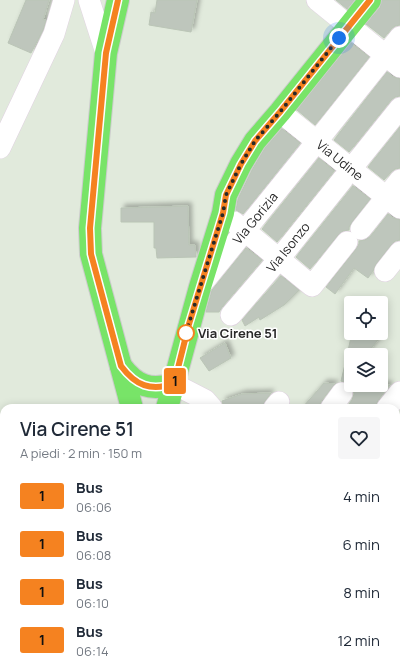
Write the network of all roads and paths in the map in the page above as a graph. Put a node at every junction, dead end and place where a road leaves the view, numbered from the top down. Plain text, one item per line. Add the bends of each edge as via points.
1 (64, 0) edge
2 (89, 0) edge
3 (118, 0) edge
4 (316, 0) edge
5 (370, 0) edge
6 (354, 29) junction
7 (400, 37) edge
8 (106, 53) junction
9 (393, 61) edge
10 (400, 108) edge
11 (280, 112) junction
12 (0, 148) edge
13 (347, 174) junction
14 (400, 180) edge
15 (393, 203) edge
16 (223, 213) junction
17 (244, 231) junction
18 (400, 252) edge
19 (279, 259) junction
20 (385, 271) dead end
21 (200, 287) junction
22 (231, 315) dead end
23 (121, 366) junction
24 (174, 384) junction
25 (400, 392) edge
26 (131, 404) edge
27 (168, 404) edge
28 (208, 404) edge
29 (390, 404) edge

1 - 12 street via 54,34
2 - 8 street
3 - 8 main road
4 - 6 street
5 - 6 main road
6 - 9 street
6 - 11 main road
7 - 9 street, Via Gorizia
8 - 23 main road via 90,228 91,254
9 - 17 street, Via Gorizia via 316,142
10 - 13 street, Via Isonzo
11 - 13 street, Via Udine
11 - 16 main road via 255,141 241,164 226,195
13 - 15 street, Via Udine
13 - 19 street, Via Isonzo
14 - 15 street
15 - 19 street via 354,236 312,286
16 - 17 street
16 - 21 main road
17 - 19 street
17 - 21 street, Via Gorizia
18 - 20 street
19 - 22 street, Via Isonzo
21 - 24 main road
23 - 24 main road via 128,376 138,383 162,388
23 - 26 main road
24 - 27 main road
24 - 28 street
25 - 29 street

